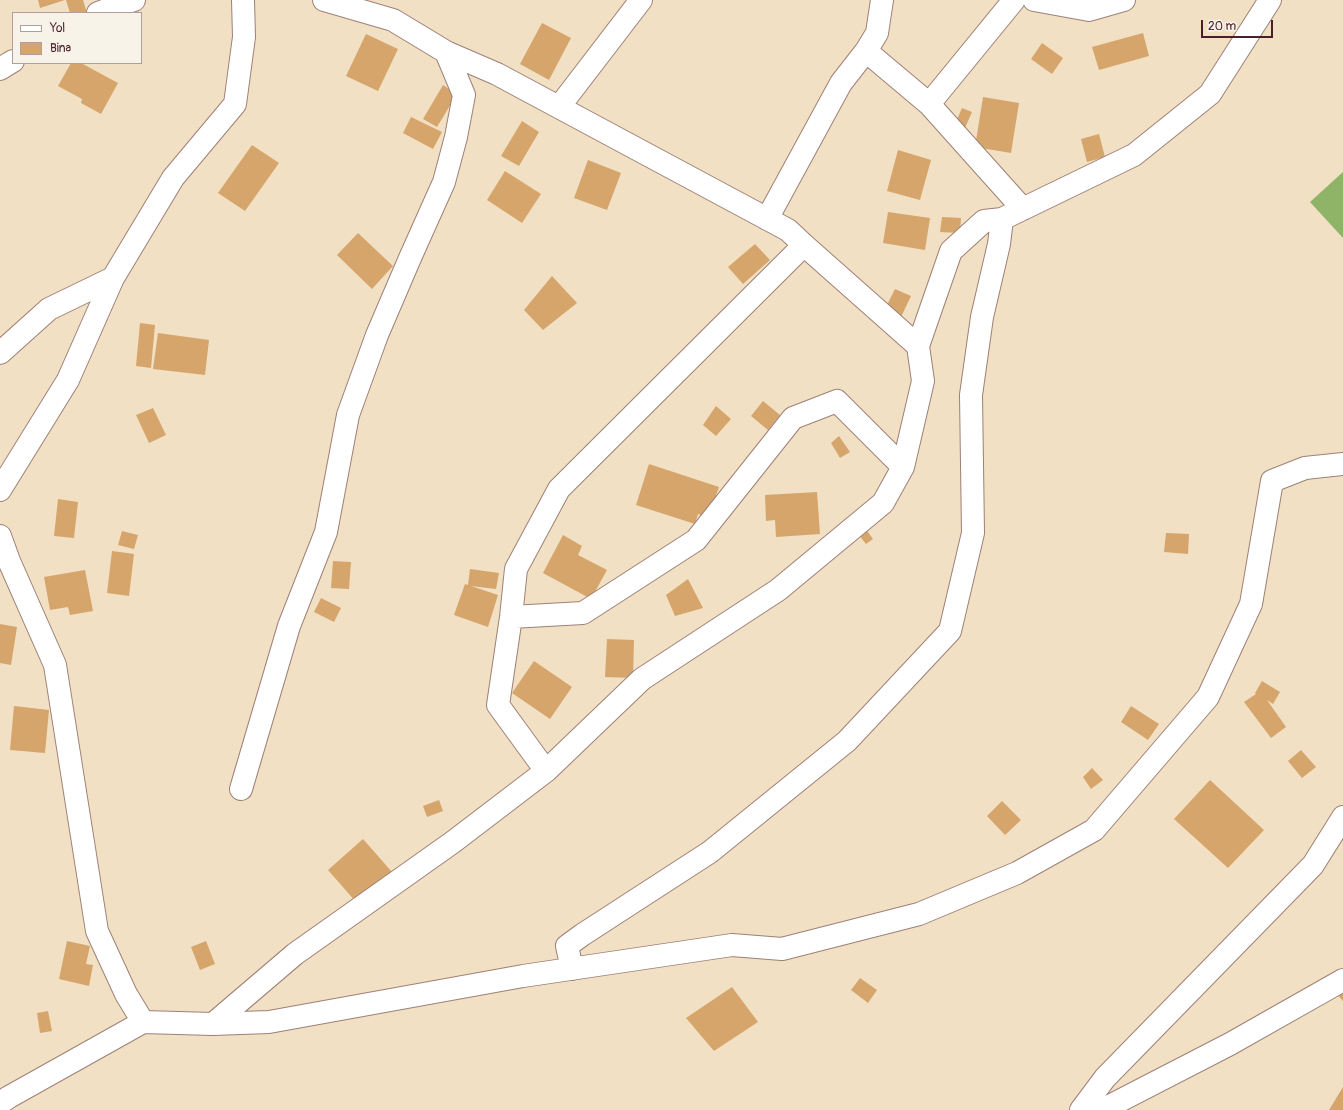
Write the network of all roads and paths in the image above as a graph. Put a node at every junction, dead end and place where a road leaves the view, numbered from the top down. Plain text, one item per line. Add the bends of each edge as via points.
1 (134, 0) edge
2 (242, 0) edge
3 (324, 0) edge
4 (641, 0) edge
5 (882, 0) edge
6 (1014, 0) edge
7 (1034, 0) edge
8 (1124, 0) edge
9 (1270, 0) edge
10 (101, 12) edge
11 (866, 51) junction
12 (446, 52) junction
13 (12, 62) edge
14 (0, 69) edge
15 (929, 104) junction
16 (559, 107) junction
17 (1023, 209) junction
18 (767, 219) junction
19 (1002, 219) junction
20 (804, 245) junction
21 (113, 278) junction
22 (918, 346) junction
23 (0, 353) edge
24 (1343, 464) edge
25 (903, 467) junction
26 (0, 490) edge
27 (0, 536) edge
28 (511, 617) junction
29 (546, 771) junction
30 (241, 788) dead end
31 (1343, 817) edge
32 (572, 969) junction
33 (1343, 980) edge
34 (143, 1022) junction
35 (213, 1024) junction
36 (0, 1103) edge
37 (1081, 1110) edge
38 (1102, 1110) edge

1 - 10 street
2 - 21 street via 244,37 235,104 173,178
3 - 12 street via 393,20
4 - 16 street
5 - 11 street via 877,33
6 - 15 street
7 - 8 street via 1089,10
9 - 17 street via 1210,94 1134,155
11 - 15 street
11 - 18 street via 841,83
12 - 16 street via 497,74
12 - 30 street via 464,95 444,182 377,335 348,415 326,532 289,626
13 - 14 street
15 - 17 street
16 - 18 street
17 - 19 street
18 - 20 street via 788,230
19 - 22 street via 984,221 951,251
19 - 32 street via 999,244 982,317 972,396 972,533 950,631 847,741 710,852 567,946
20 - 22 street
20 - 28 street via 559,489 516,569
21 - 23 street via 49,309
21 - 26 street via 68,380
22 - 25 street via 922,381
24 - 32 street via 1305,468 1272,481 1251,604 1208,697 1094,830 1018,873 919,914 782,949 732,945
25 - 28 street via 837,402 792,418 696,540 584,613
25 - 29 street via 883,503 778,590 642,679
27 - 34 street via 56,665 97,931 126,994
28 - 29 street via 498,704
29 - 35 street via 453,842 295,954
31 - 37 street via 1313,865 1105,1078
32 - 35 street via 269,1022
33 - 38 street via 1230,1044
34 - 35 street
34 - 36 street

